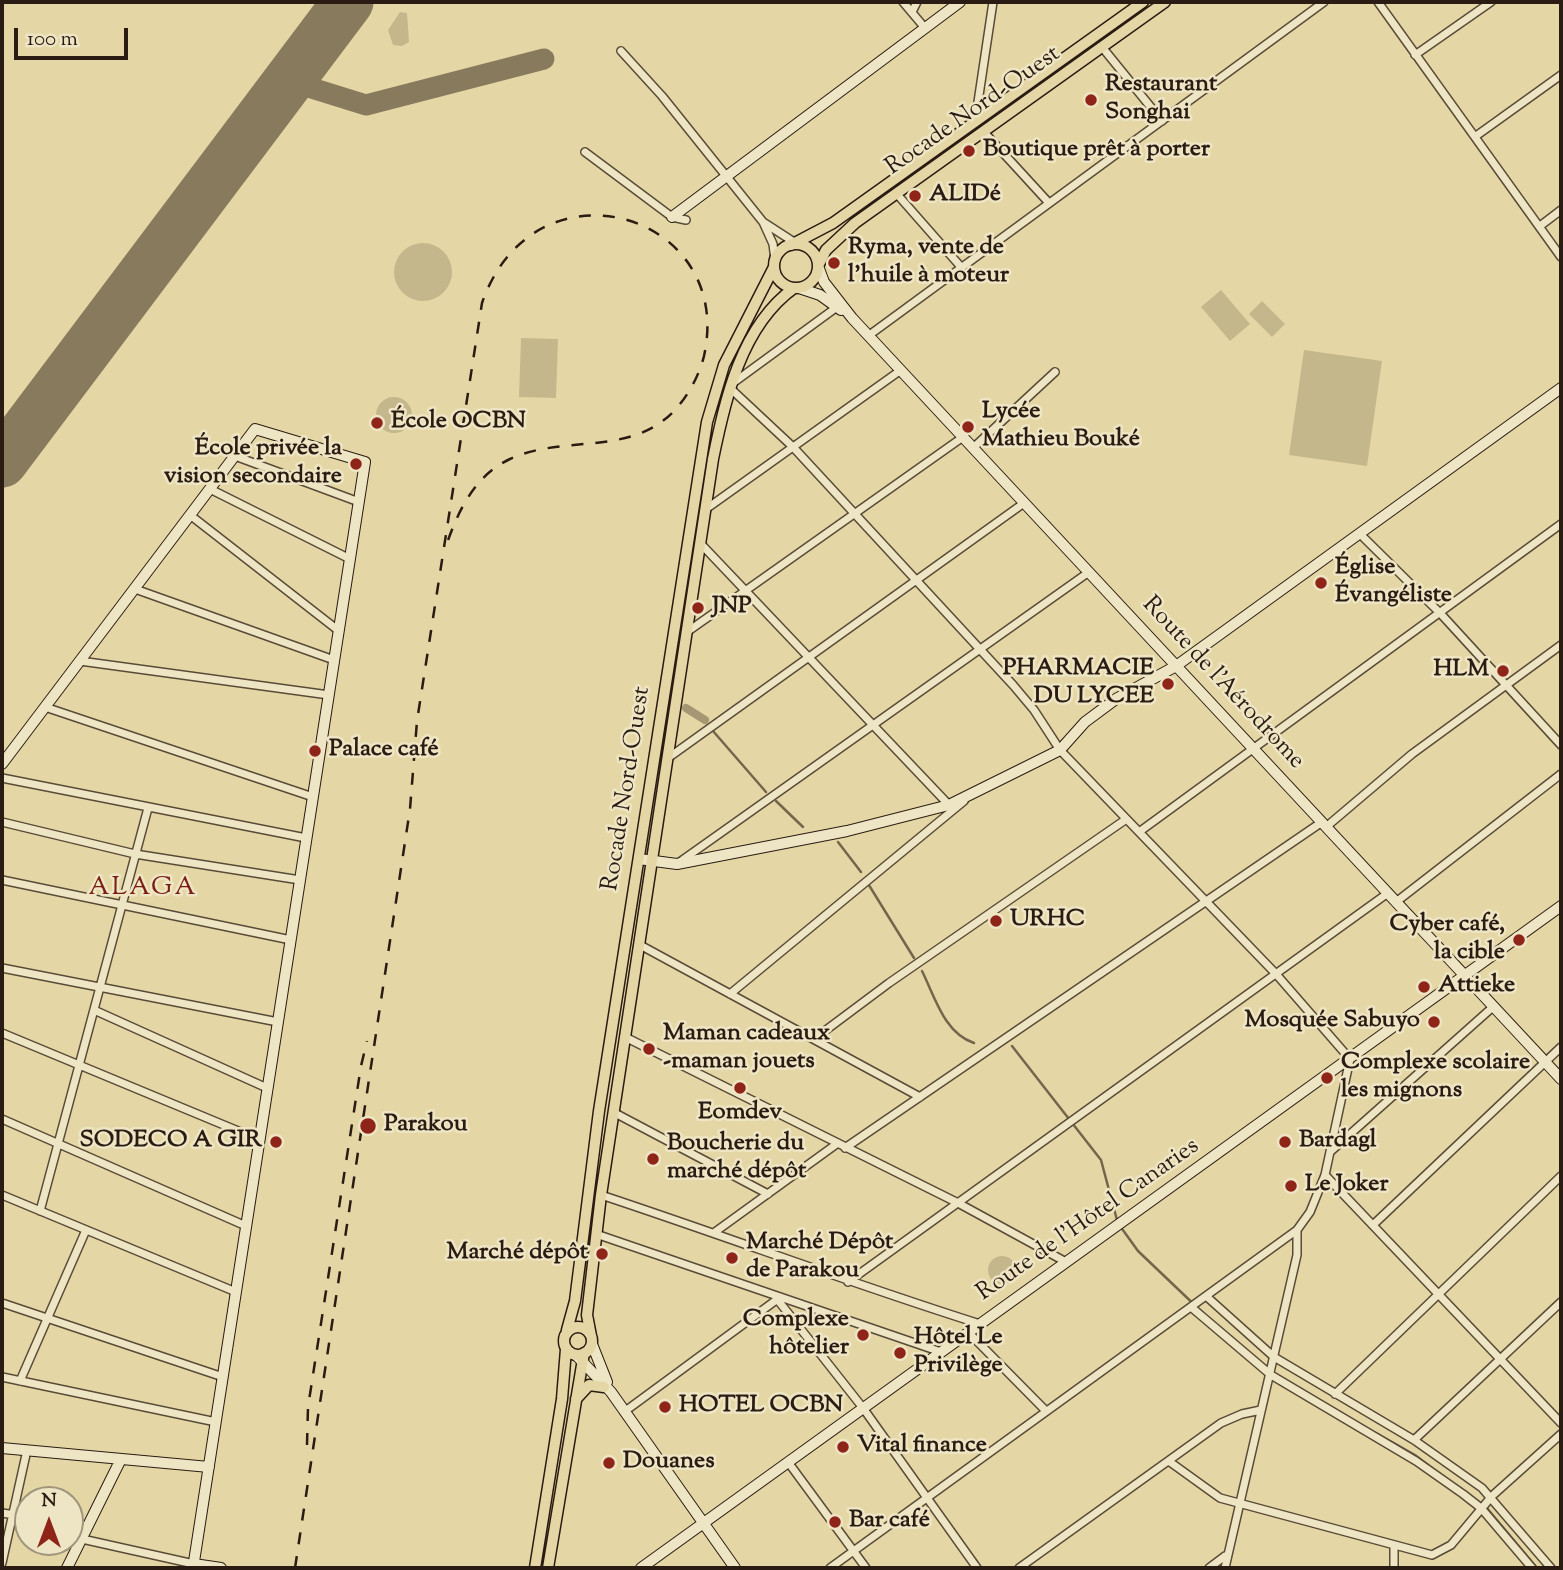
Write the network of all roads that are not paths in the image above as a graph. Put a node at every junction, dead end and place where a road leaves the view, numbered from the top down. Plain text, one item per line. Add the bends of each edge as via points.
1 (903, 2) edge
2 (917, 2) edge
3 (960, 2) edge
4 (993, 2) edge
5 (1143, 2) edge
6 (1165, 2) edge
7 (1324, 2) edge
8 (1378, 2) edge
9 (1491, 2) edge
10 (912, 12) junction
11 (925, 28) junction
12 (1102, 47) junction
13 (621, 51) dead end
14 (1415, 55) junction
15 (1561, 75) edge
16 (1161, 121) junction
17 (975, 122) junction
18 (984, 132) junction
19 (1476, 136) junction
20 (585, 152) dead end
21 (725, 178) junction
22 (896, 193) junction
23 (1049, 203) junction
24 (1561, 210) edge
25 (672, 217) junction
26 (686, 220) dead end
27 (762, 222) junction
28 (1541, 226) junction
29 (796, 245) junction
30 (1561, 257) edge
31 (775, 263) junction
32 (818, 266) junction
33 (961, 267) junction
34 (796, 288) junction
35 (836, 307) junction
36 (852, 318) junction
37 (868, 336) junction
38 (901, 370) junction
39 (1055, 372) dead end
40 (732, 386) junction
41 (1561, 390) edge
42 (963, 437) junction
43 (793, 447) junction
44 (973, 448) junction
45 (235, 456) junction
46 (210, 489) junction
47 (359, 502) junction
48 (1024, 503) junction
49 (706, 509) junction
50 (855, 512) junction
51 (190, 515) junction
52 (1561, 524) edge
53 (1361, 535) junction
54 (701, 544) junction
55 (350, 559) junction
56 (1088, 572) junction
57 (915, 580) junction
58 (135, 589) junction
59 (745, 591) junction
60 (1440, 613) junction
61 (339, 631) junction
62 (687, 632) junction
63 (1561, 645) edge
64 (979, 648) junction
65 (808, 658) junction
66 (334, 660) junction
67 (80, 661) junction
68 (1176, 666) junction
69 (1507, 685) junction
70 (329, 695) junction
71 (45, 707) junction
72 (872, 726) junction
73 (1561, 746) edge
74 (1254, 749) junction
75 (1059, 750) junction
76 (668, 758) junction
77 (2, 764) edge
78 (1561, 774) edge
79 (2, 778) edge
80 (313, 797) junction
81 (969, 797) junction
82 (949, 805) junction
83 (148, 807) junction
84 (1125, 820) junction
85 (2, 822) edge
86 (1324, 825) junction
87 (1139, 832) junction
88 (306, 838) junction
89 (135, 854) junction
90 (639, 859) junction
91 (652, 861) junction
92 (677, 864) junction
93 (2, 880) edge
94 (300, 880) junction
95 (1388, 893) junction
96 (1396, 902) junction
97 (1205, 903) junction
98 (122, 905) junction
99 (1561, 906) edge
100 (291, 940) junction
101 (640, 945) junction
102 (2, 968) edge
103 (1276, 974) junction
104 (1465, 975) junction
105 (100, 987) junction
106 (730, 994) junction
107 (1494, 1006) junction
108 (94, 1010) junction
109 (278, 1022) junction
110 (2, 1033) edge
111 (625, 1037) junction
112 (814, 1039) junction
113 (1561, 1047) edge
114 (1350, 1059) junction
115 (1546, 1062) junction
116 (79, 1065) junction
117 (1561, 1079) edge
118 (267, 1088) junction
119 (920, 1097) junction
120 (613, 1112) junction
121 (2, 1119) edge
122 (260, 1140) junction
123 (58, 1143) junction
124 (841, 1146) junction
125 (1329, 1153) junction
126 (1325, 1175) junction
127 (1561, 1176) edge
128 (768, 1194) junction
129 (2, 1195) edge
130 (600, 1195) junction
131 (958, 1203) junction
132 (40, 1211) junction
133 (1374, 1224) junction
134 (246, 1226) junction
135 (86, 1230) junction
136 (1297, 1230) junction
137 (715, 1233) junction
138 (596, 1234) junction
139 (1066, 1262) junction
140 (848, 1282) junction
141 (236, 1292) junction
142 (1439, 1294) junction
143 (1206, 1296) junction
144 (779, 1297) junction
145 (2, 1303) edge
146 (1561, 1303) edge
147 (1191, 1307) junction
148 (47, 1319) junction
149 (980, 1324) junction
150 (567, 1330) junction
151 (968, 1332) junction
152 (592, 1340) junction
153 (566, 1349) junction
154 (941, 1352) junction
155 (581, 1356) junction
156 (1274, 1357) junction
157 (1501, 1358) junction
158 (1270, 1376) junction
159 (2, 1377) edge
160 (223, 1377) junction
161 (20, 1381) junction
162 (608, 1389) junction
163 (1335, 1394) junction
164 (574, 1401) junction
165 (863, 1408) junction
166 (1261, 1410) junction
167 (1046, 1411) junction
168 (624, 1412) junction
169 (216, 1422) junction
170 (1561, 1423) edge
171 (1561, 1434) edge
172 (1414, 1440) junction
173 (2, 1447) edge
174 (27, 1450) junction
175 (121, 1458) junction
176 (788, 1462) junction
177 (1170, 1462) junction
178 (209, 1466) junction
179 (1492, 1496) junction
180 (926, 1497) junction
181 (1238, 1502) junction
182 (1481, 1508) junction
183 (2, 1513) edge
184 (12, 1514) junction
185 (702, 1524) junction
186 (84, 1535) edge
187 (84, 1539) edge
188 (1394, 1547) junction
189 (853, 1550) junction
190 (1225, 1556) junction
191 (2, 1563) edge
192 (193, 1566) edge
193 (221, 1568) edge
194 (535, 1568) edge
195 (548, 1568) edge
196 (641, 1568) edge
197 (735, 1568) edge
198 (830, 1568) edge
199 (866, 1568) edge
200 (977, 1568) edge
201 (1019, 1568) edge
202 (1209, 1568) edge
203 (1225, 1568) edge
204 (1394, 1568) edge
205 (1532, 1568) edge
206 (1551, 1568) edge

1 - 10 street
2 - 10 street
3 - 11 street
4 - 17 street
5 - 17 main road, Rocade Nord-Ouest
6 - 12 main road, Rocade Nord-Ouest
7 - 16 street
8 - 14 street
9 - 14 street
10 - 11 street
11 - 21 street
12 - 16 street
12 - 18 main road, Rocade Nord-Ouest
13 - 21 street
14 - 19 street
15 - 19 street
16 - 23 street
17 - 18 street
17 - 29 main road, Rocade Nord-Ouest
18 - 22 main road, Rocade Nord-Ouest
18 - 23 street
19 - 28 street
20 - 25 street
21 - 25 street
21 - 27 street
22 - 32 main road, Rocade Nord-Ouest via 837,238
22 - 33 street
23 - 33 street
24 - 28 street
25 - 26 street
27 - 29 street
27 - 31 street via 773,244
28 - 30 street
29 - 31 main road via 779,252
29 - 32 main road via 813,253
31 - 34 main road via 778,279
31 - 90 main road, Rocade Nord-Ouest via 724,365 706,422
32 - 34 main road via 814,279
32 - 36 street, Route de l'Aérodrome via 824,282
33 - 37 street
34 - 35 street, Route de l'Aérodrome via 820,295
34 - 40 main road, Rocade Nord-Ouest via 762,320
35 - 36 street, Route de l'Aérodrome
35 - 40 street
36 - 37 street, Route de l'Aérodrome
37 - 38 street, Route de l'Aérodrome
38 - 42 street, Route de l'Aérodrome
38 - 43 street
39 - 44 street
40 - 43 street
40 - 49 main road, Rocade Nord-Ouest via 712,459
41 - 53 street
42 - 44 street, Route de l'Aérodrome
42 - 50 street
43 - 49 street
43 - 50 street
44 - 48 street, Route de l'Aérodrome
45 - 46 street
45 - 47 street
45 - 47 street via 256,429 365,462
46 - 51 street
46 - 55 street
47 - 55 street
48 - 56 street, Route de l'Aérodrome
48 - 57 street
49 - 54 main road, Rocade Nord-Ouest
50 - 57 street
50 - 59 street
51 - 58 street
51 - 61 street
52 - 60 street
53 - 60 street
53 - 68 street
54 - 59 street
54 - 62 main road, Rocade Nord-Ouest
55 - 61 street
56 - 64 street
56 - 68 street, Route de l'Aérodrome
57 - 64 street
57 - 65 street
58 - 66 street
58 - 67 street
59 - 62 street
59 - 65 street
60 - 69 street
60 - 74 street
61 - 66 street
62 - 76 main road, Rocade Nord-Ouest
63 - 69 street
64 - 72 street
64 - 75 street via 1034,710
65 - 72 street
65 - 76 street
66 - 70 street
67 - 70 street
67 - 71 street
68 - 74 street, Route de l'Aérodrome
68 - 75 street via 1096,714
69 - 73 street
69 - 86 street
70 - 80 street
71 - 77 street
71 - 80 street
72 - 82 street
72 - 92 street
74 - 86 street, Route de l'Aérodrome
74 - 87 street
75 - 81 street
75 - 84 street
76 - 91 main road, Rocade Nord-Ouest
78 - 96 street
79 - 83 street
80 - 88 street
81 - 82 street
81 - 106 street
82 - 92 street via 803,841
83 - 88 street
83 - 89 street
84 - 87 street
84 - 112 street
85 - 89 street
86 - 95 street, Route de l'Aérodrome
86 - 97 street
87 - 97 street
88 - 94 street
89 - 94 street
89 - 98 street
90 - 91 street
90 - 150 main road, Rocade Nord-Ouest via 575,1301
91 - 92 street
91 - 101 main road, Rocade Nord-Ouest
93 - 98 street
94 - 100 street
95 - 96 street, Route de l'Aérodrome
95 - 103 street
96 - 104 street, Route de l'Aérodrome
97 - 103 street
97 - 119 street
98 - 100 street
98 - 105 street
99 - 104 street, Route de l'Hôtel Canaries
100 - 109 street
101 - 106 street
101 - 111 main road, Rocade Nord-Ouest
102 - 105 street
103 - 114 street
103 - 131 street
104 - 107 street, Route de l'Aérodrome
104 - 114 street, Route de l'Hôtel Canaries
105 - 108 street
105 - 109 street
106 - 112 street
107 - 115 street, Route de l'Aérodrome
107 - 125 street
108 - 116 street
108 - 118 street
109 - 118 street
110 - 116 street
111 - 120 main road, Rocade Nord-Ouest
111 - 124 street
112 - 119 street
113 - 115 street
114 - 125 street
114 - 139 street, Route de l'Hôtel Canaries
115 - 117 street, Route de l'Aérodrome
115 - 133 street
116 - 122 street
116 - 123 street
118 - 122 street
119 - 124 street
120 - 128 street
120 - 130 main road, Rocade Nord-Ouest
121 - 123 street
122 - 134 street
123 - 132 street
123 - 134 street
124 - 128 street
124 - 131 street
125 - 126 street
126 - 133 street
126 - 136 street
127 - 142 street
128 - 137 street
129 - 132 street
130 - 137 street
130 - 138 main road, Rocade Nord-Ouest
131 - 139 street
131 - 140 street
132 - 135 street
133 - 142 street
134 - 141 street
135 - 141 street
135 - 148 street
136 - 143 street
136 - 156 street via 1297,1255
137 - 140 street
138 - 144 street
138 - 152 main road, Rocade Nord-Ouest via 587,1315
139 - 149 street, Route de l'Hôtel Canaries
140 - 149 street
141 - 160 street
142 - 157 street
142 - 163 street
143 - 147 street
143 - 156 street
144 - 154 street
144 - 165 street
144 - 168 street
145 - 148 street
146 - 157 street
147 - 158 street
147 - 167 street
148 - 160 street
148 - 161 street
149 - 151 street, Route de l'Hôtel Canaries
150 - 152 main road via 583,1327
150 - 153 main road
151 - 154 street, Route de l'Hôtel Canaries
151 - 167 street
152 - 155 main road
152 - 162 street
153 - 155 main road
153 - 194 main road
154 - 165 street, Route de l'Hôtel Canaries
155 - 162 street
155 - 164 main road
156 - 158 street
156 - 163 street
157 - 170 street
157 - 172 street
158 - 166 street
158 - 182 street via 1416,1461
159 - 161 street
160 - 169 street
161 - 169 street
162 - 164 main road via 589,1385
162 - 168 street
163 - 172 street
164 - 195 main road
165 - 176 street, Route de l'Hôtel Canaries
165 - 180 street
166 - 177 street via 1222,1423
166 - 181 street
167 - 180 street
168 - 185 street
169 - 178 street
171 - 179 street
172 - 179 street
173 - 174 street
174 - 175 street
174 - 184 street
175 - 178 street
175 - 186 street
176 - 185 street, Route de l'Hôtel Canaries
176 - 189 street
177 - 181 street via 1200,1487
177 - 201 street
178 - 192 street
179 - 182 street
179 - 206 street
180 - 189 street
180 - 200 street
181 - 188 street
181 - 190 street
182 - 188 street via 1464,1532 1437,1554
182 - 205 street
183 - 184 street
184 - 191 street
185 - 196 street, Route de l'Hôtel Canaries
185 - 197 street
187 - 192 street
188 - 204 street
189 - 198 street
189 - 199 street
190 - 202 street
190 - 203 street
192 - 193 street

